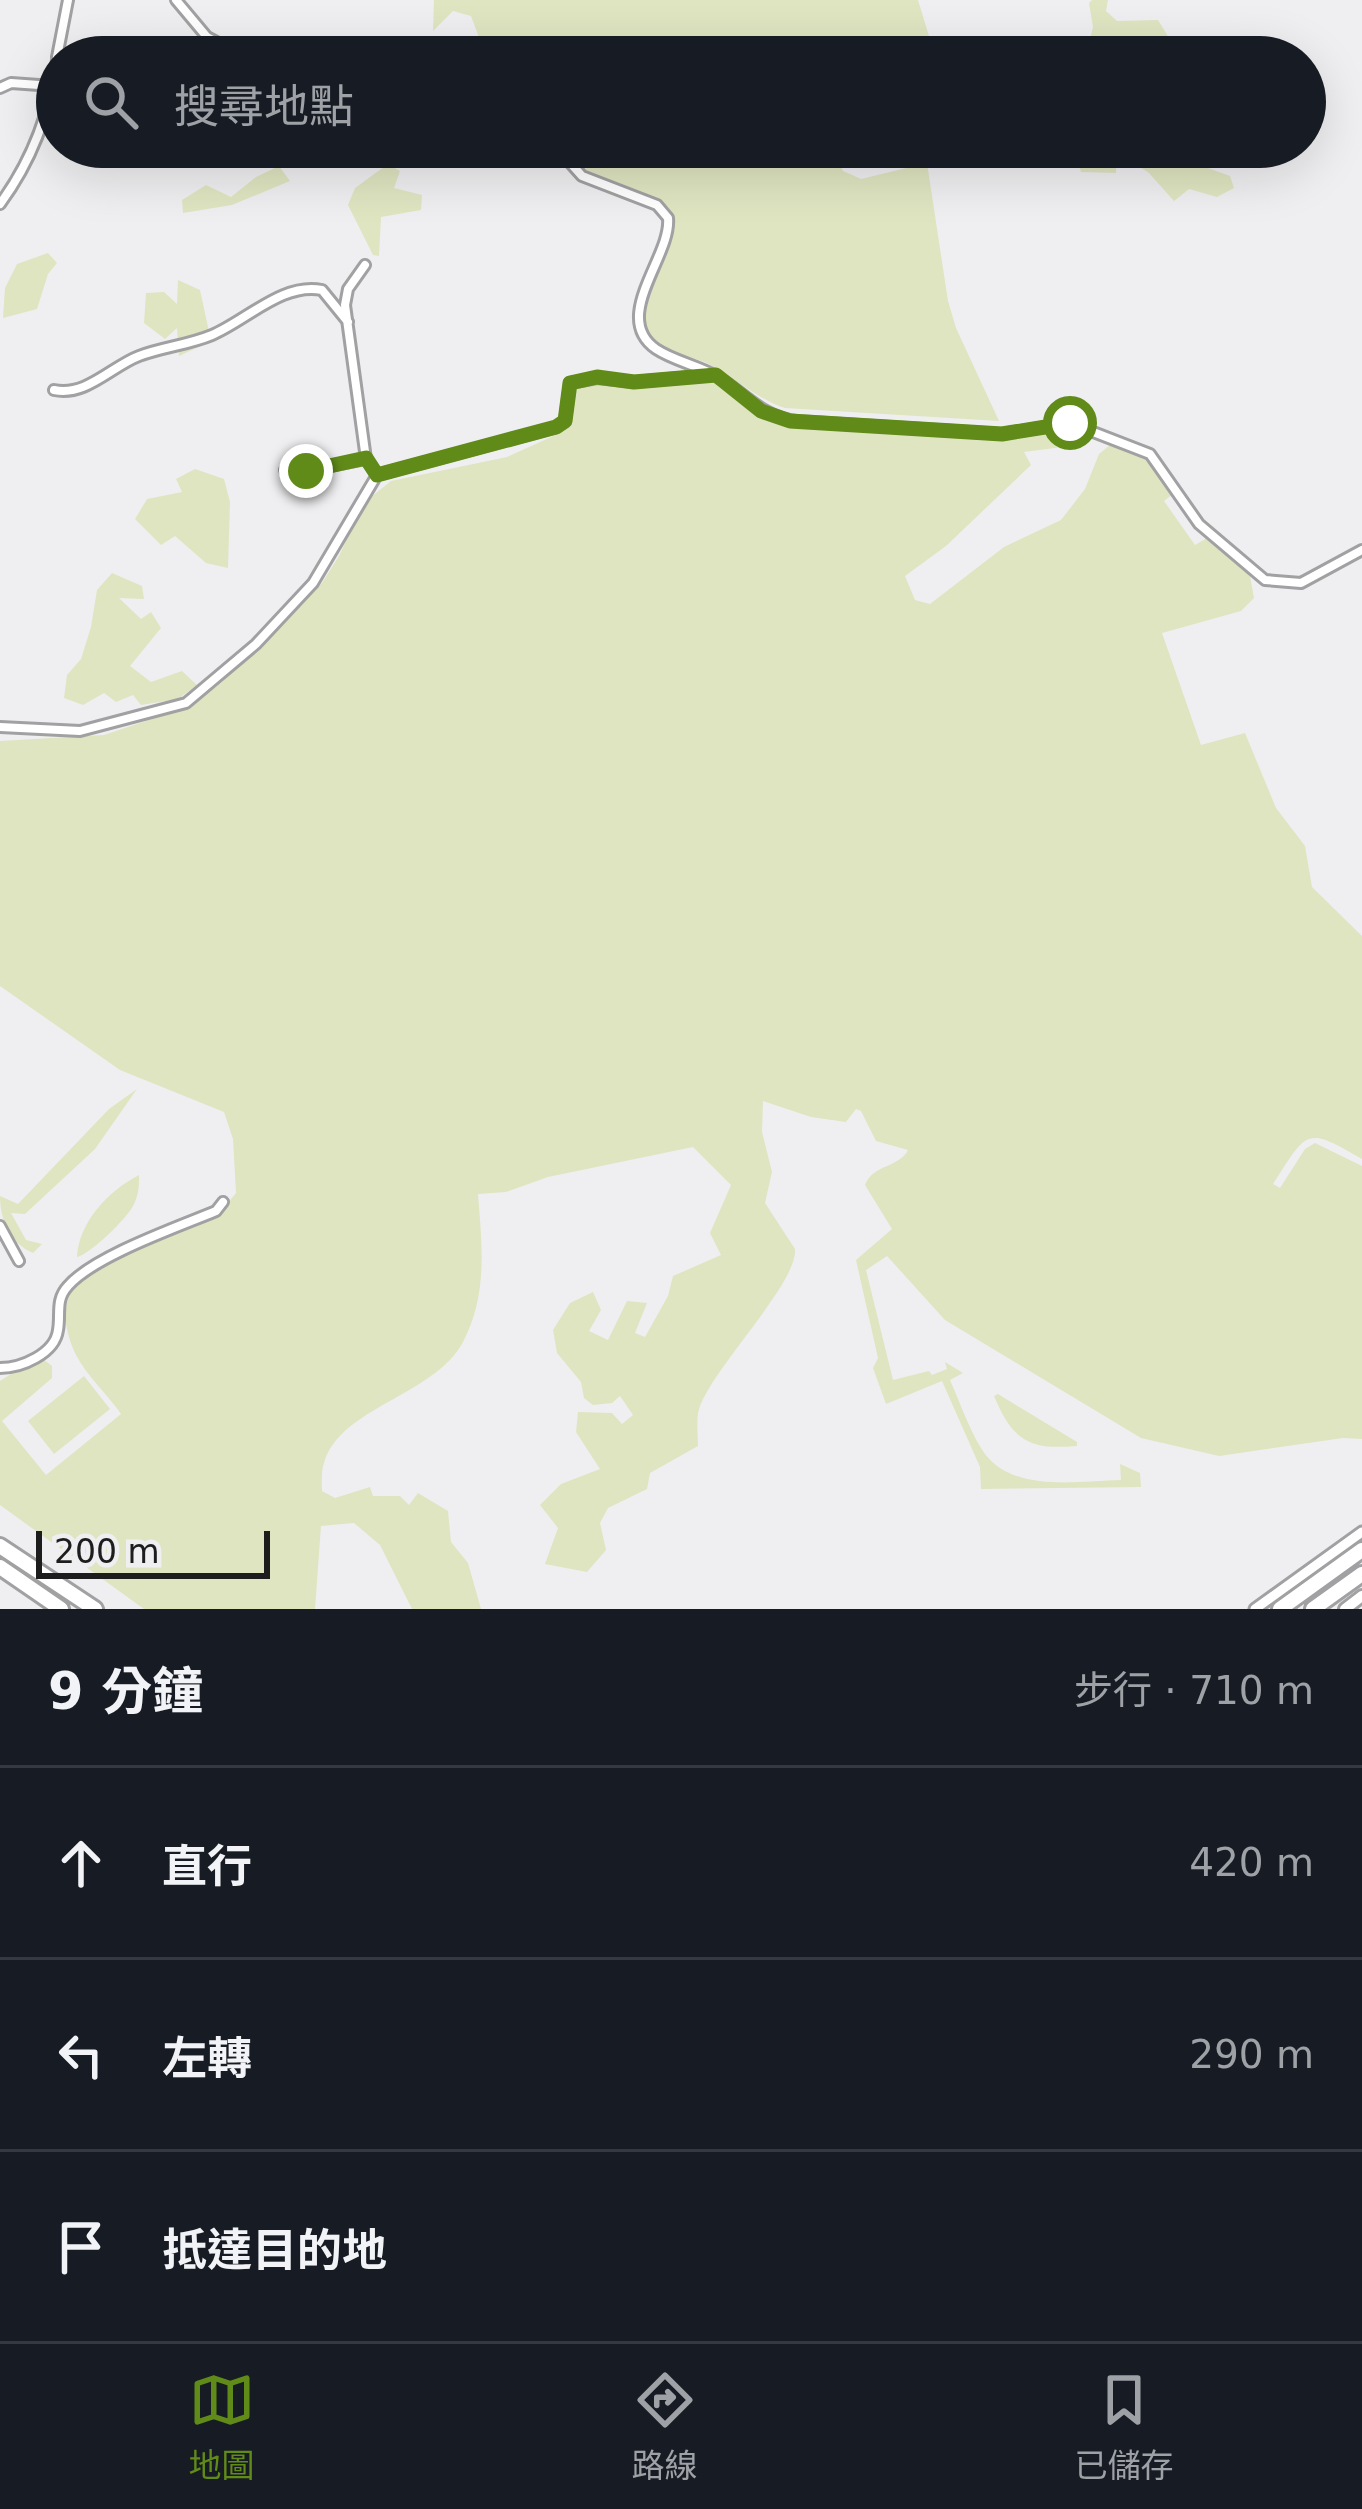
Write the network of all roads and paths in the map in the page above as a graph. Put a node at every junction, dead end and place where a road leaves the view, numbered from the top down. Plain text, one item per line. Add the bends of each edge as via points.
1 (68, 0) edge
2 (176, 0) edge
3 (61, 36) edge
4 (207, 36) edge
5 (36, 85) edge
6 (0, 88) edge
7 (36, 133) edge
8 (575, 168) edge
9 (0, 204) edge
10 (365, 265) dead end
11 (348, 322) junction
12 (716, 375) junction
13 (54, 391) dead end
14 (366, 458) junction
15 (285, 470) dead end
16 (377, 475) junction
17 (1362, 550) edge
18 (0, 727) edge
19 (223, 1202) dead end
20 (0, 1226) edge
21 (19, 1261) dead end
22 (0, 1368) edge
23 (1362, 1532) edge
24 (2, 1547) edge
25 (1362, 1550) edge
26 (0, 1567) edge
27 (1362, 1574) edge
28 (1362, 1596) edge
29 (61, 1609) edge
30 (95, 1609) edge
31 (1255, 1609) edge
32 (1280, 1609) edge
33 (1313, 1609) edge
34 (1345, 1609) edge

1 - 3 street
2 - 4 street
5 - 6 street
7 - 9 street via 20,178
8 - 12 street via 666,214 668,232 642,301 643,334 658,350
10 - 11 street via 348,289
11 - 13 street via 322,290 280,295 210,335
11 - 14 street
12 - 16 street via 570,383 565,421 556,427
12 - 17 street via 761,411 790,421 1002,434 1084,427 1150,454 1199,524 1265,580 1301,583
14 - 15 street
14 - 16 street
16 - 18 street via 313,583 186,703 80,731
19 - 22 street via 69,1284 56,1339 23,1364
20 - 21 street
23 - 31 street
24 - 30 highway
25 - 32 highway
26 - 29 highway
27 - 33 highway
28 - 34 main road

